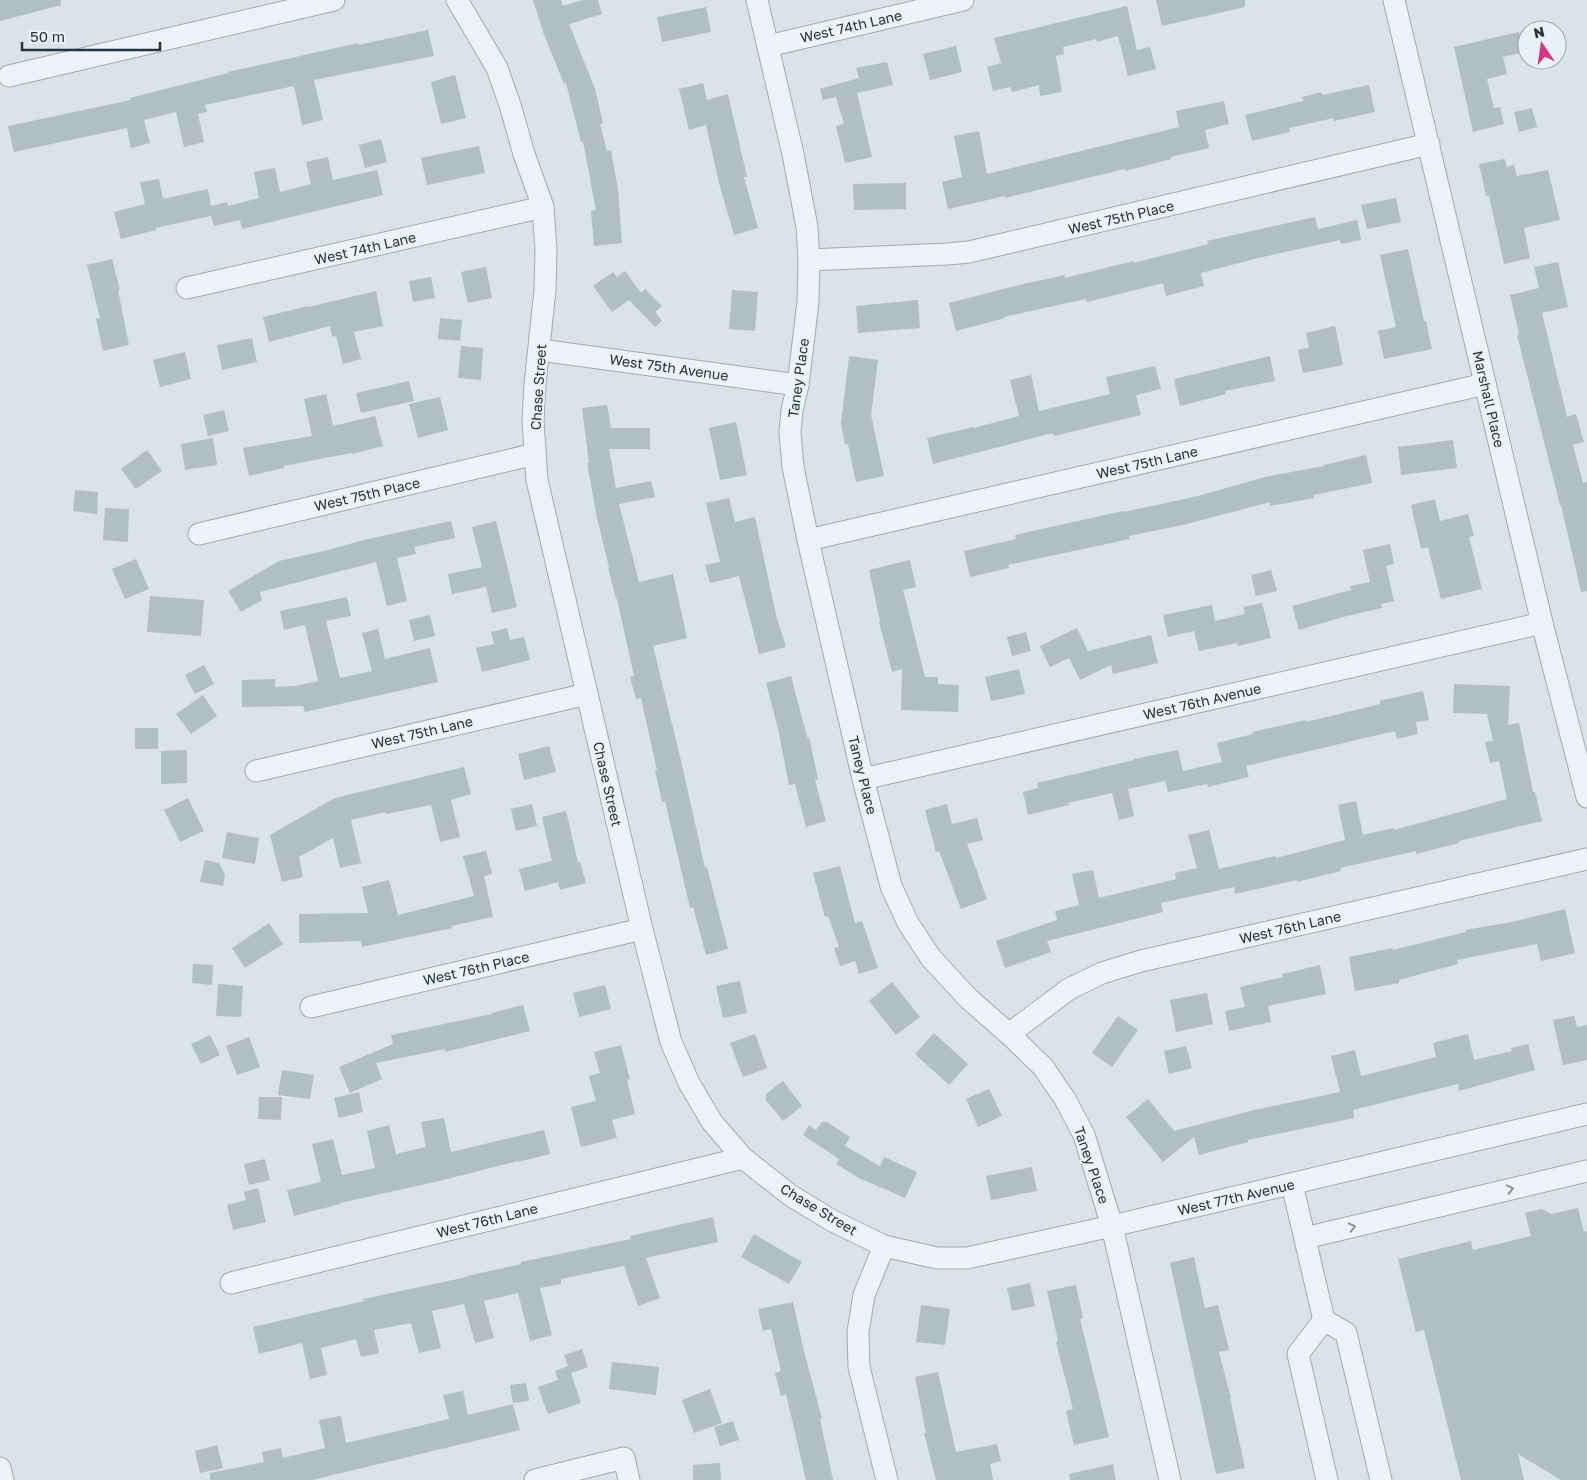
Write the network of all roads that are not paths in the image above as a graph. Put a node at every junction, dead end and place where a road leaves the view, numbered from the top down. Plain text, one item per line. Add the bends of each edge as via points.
1 (334, 0) edge
2 (457, 0) edge
3 (757, 0) edge
4 (963, 0) edge
5 (1394, 0) edge
6 (768, 46) junction
7 (9, 76) dead end
8 (1429, 144) junction
9 (543, 207) junction
10 (809, 260) junction
11 (188, 288) dead end
12 (540, 350) junction
13 (1485, 384) junction
14 (798, 385) junction
15 (535, 454) junction
16 (199, 534) dead end
17 (808, 540) junction
18 (1542, 622) junction
19 (587, 694) junction
20 (256, 771) dead end
21 (863, 779) junction
22 (1587, 797) edge
23 (1587, 859) edge
24 (642, 929) junction
25 (311, 1007) dead end
26 (1009, 1034) junction
27 (1587, 1114) edge
28 (743, 1158) junction
29 (1587, 1171) edge
30 (1292, 1184) junction
31 (1112, 1226) junction
32 (1305, 1238) junction
33 (884, 1246) junction
34 (231, 1283) dead end
35 (1324, 1320) junction
36 (0, 1468) edge
37 (3, 1480) edge
38 (535, 1480) edge
39 (629, 1480) edge
40 (886, 1480) edge
41 (1170, 1480) edge
42 (1327, 1480) edge
43 (1380, 1480) edge

1 - 7 street
2 - 9 street, Chase Street via 497,68
3 - 6 street, Taney Place
4 - 6 street, West 74th Lane
5 - 8 street, Marshall Place
6 - 10 street, Taney Place via 800,188
8 - 10 street, West 75th Place via 969,252
8 - 13 street, Marshall Place
9 - 11 street, West 74th Lane
9 - 12 street, Chase Street via 546,250
10 - 14 street, Taney Place via 808,302
12 - 14 street, West 75th Avenue
12 - 15 street, Chase Street via 534,421
13 - 17 street, West 75th Lane
13 - 18 street, Marshall Place
14 - 17 street, Taney Place via 790,433 793,467
15 - 16 street, West 75th Place
15 - 19 street, Chase Street via 537,480
17 - 21 street, Taney Place
18 - 21 street, West 76th Avenue
18 - 22 street, Marshall Place
19 - 20 street, West 75th Lane
19 - 24 street, Chase Street
21 - 26 street, Taney Place via 890,886 908,923 931,958 969,999
23 - 26 street, West 76th Lane via 1102,973 1069,989
24 - 25 street, West 76th Place
24 - 28 street, Chase Street via 671,1042 685,1074 712,1122
26 - 31 street, Taney Place via 1043,1067 1065,1099 1084,1135
27 - 30 street, West 77th Avenue
28 - 33 street, Chase Street via 790,1195
28 - 34 street, West 76th Lane
32 -> 29 street
30 - 31 street, West 77th Avenue
30 - 32 street
31 - 33 street, West 77th Avenue via 967,1258 937,1258
31 - 41 street, Taney Place
32 - 35 street
33 - 40 street via 864,1295 858,1332 859,1367
35 - 42 street via 1298,1354
35 - 43 street via 1346,1333
36 - 37 street
38 - 39 street via 624,1458

